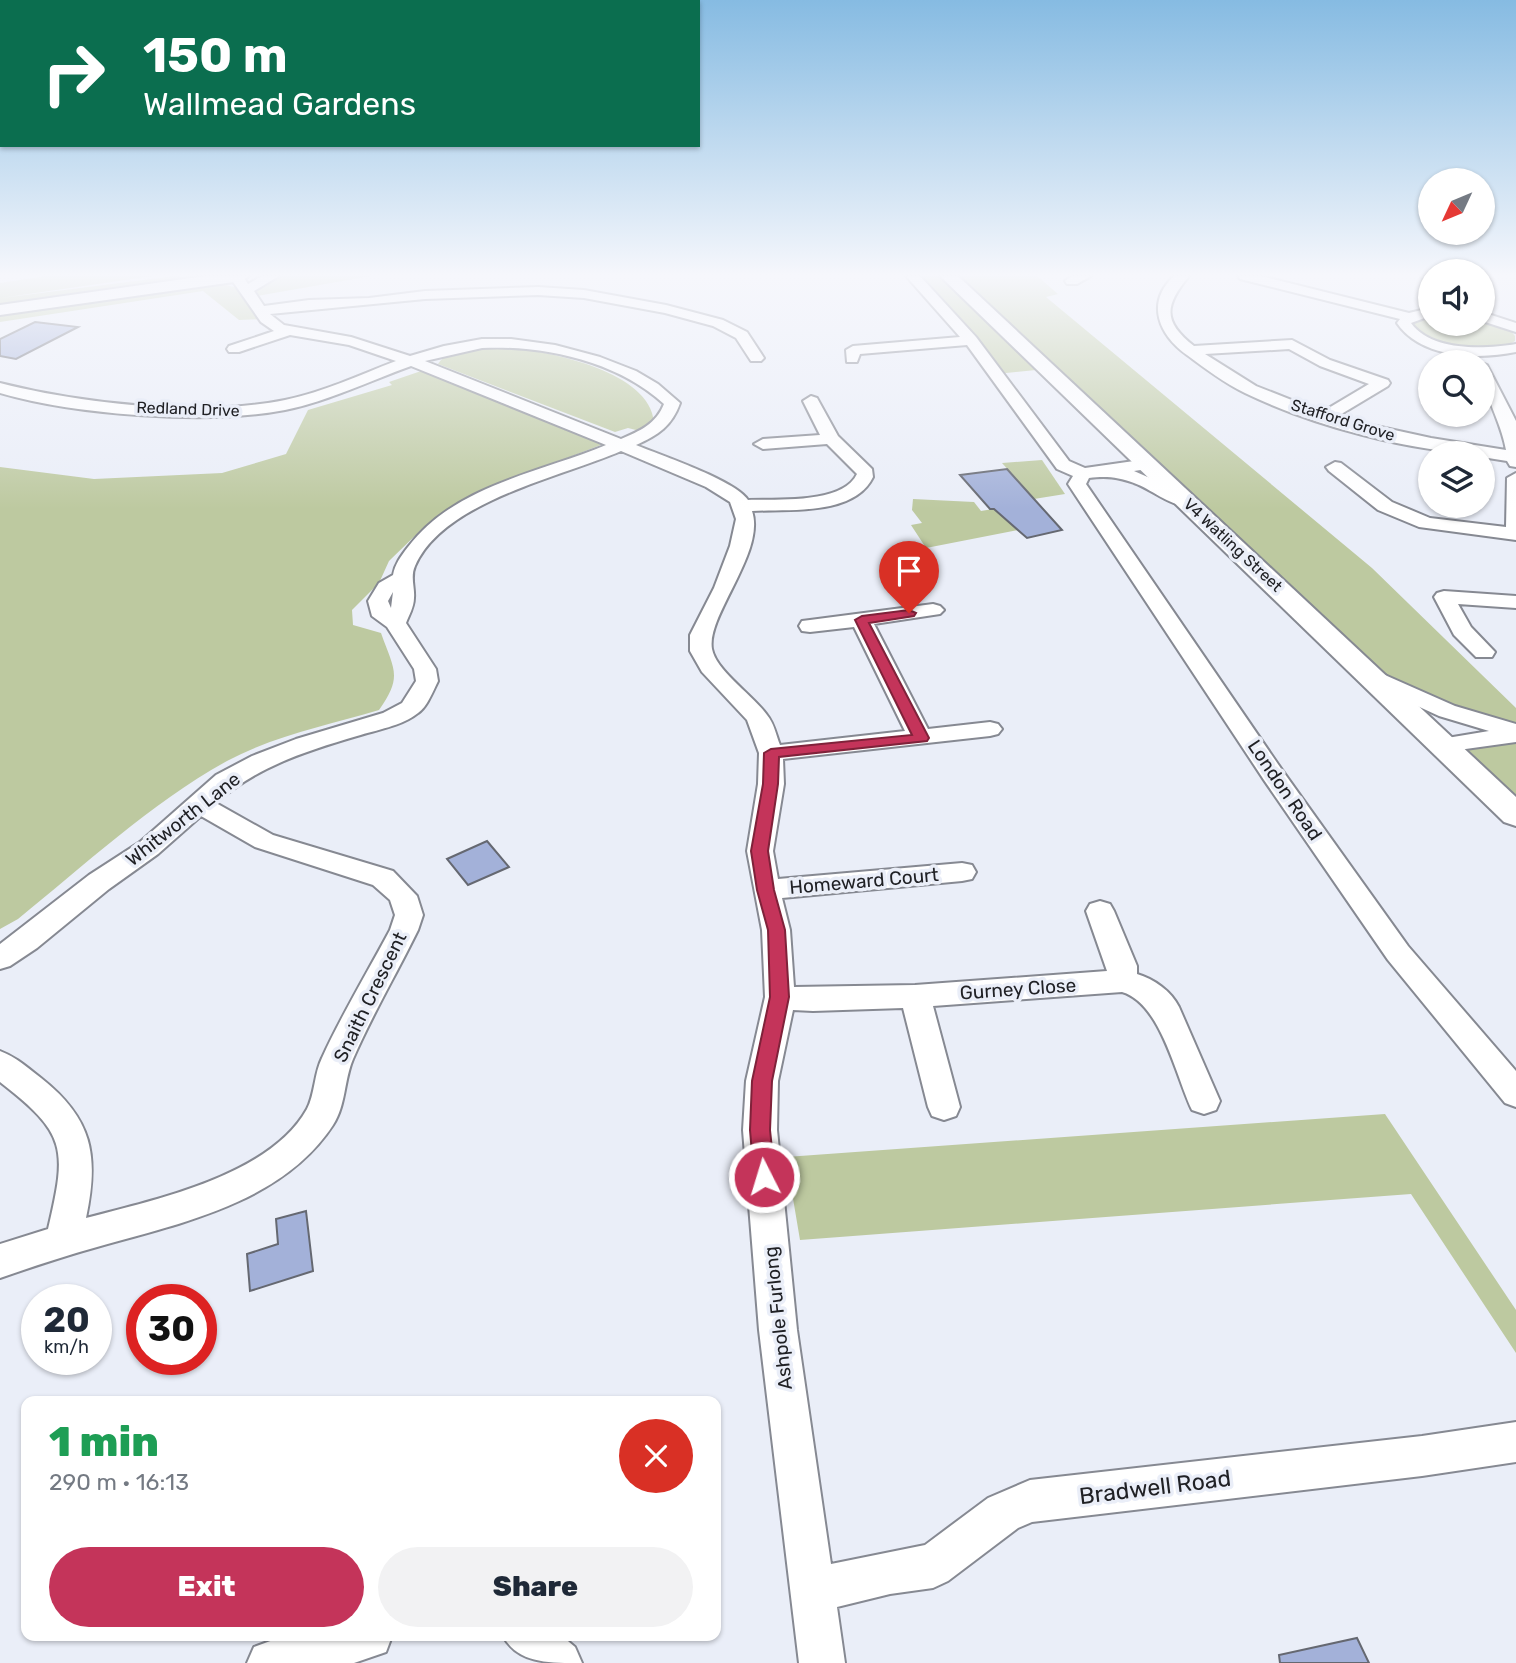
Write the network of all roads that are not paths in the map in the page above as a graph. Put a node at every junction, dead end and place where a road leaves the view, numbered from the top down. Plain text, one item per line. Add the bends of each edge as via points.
1 (388, 354) edge
2 (437, 354) edge
3 (566, 354) edge
4 (748, 354) edge
5 (981, 354) edge
6 (1031, 354) edge
7 (1193, 354) edge
8 (1309, 354) edge
9 (773, 358) dead end
10 (750, 360) joint
11 (412, 362) junction
12 (0, 388) edge
13 (1495, 388) edge
14 (811, 401) dead end
15 (1511, 412) edge
16 (1325, 417) junction
17 (831, 439) junction
18 (621, 444) junction
19 (763, 444) dead end
20 (1516, 457) edge
21 (1516, 462) edge
22 (1148, 464) junction
23 (1335, 467) dead end
24 (1094, 471) junction
25 (1516, 478) edge
26 (1186, 501) junction
27 (741, 506) junction
28 (1515, 526) edge
29 (1516, 602) edge
30 (933, 610) dead end
31 (862, 620) junction
32 (810, 626) dead end
33 (1484, 652) dead end
34 (1370, 675) junction
35 (989, 729) dead end
36 (1516, 733) edge
37 (921, 738) junction
38 (1444, 745) junction
39 (771, 753) junction
40 (198, 804) junction
41 (1516, 815) edge
42 (962, 872) dead end
43 (766, 890) junction
44 (1100, 911) dead end
45 (0, 958) edge
46 (1122, 981) junction
47 (915, 996) junction
48 (780, 997) junction
49 (0, 1064) edge
50 (1516, 1094) edge
51 (1203, 1101) dead end
52 (944, 1107) dead end
53 (63, 1240) junction
54 (0, 1261) edge
55 (1516, 1442) edge
56 (814, 1590) junction
57 (351, 1641) edge
58 (531, 1641) edge
59 (270, 1663) edge
60 (559, 1663) edge
61 (822, 1663) edge

1 - 11 street
2 - 11 street
3 - 18 street via 639,379 672,403 666,419 649,433
4 - 10 street
5 - 24 street via 1063,464
6 - 22 street, V4 Watling Street
7 - 16 street, Stafford Grove via 1239,383
8 - 16 street via 1335,368 1382,383
9 - 10 street
11 - 12 street, Redland Drive via 314,397 248,411 116,407
11 - 18 street
13 - 15 street
14 - 17 street
15 - 20 street
16 - 20 street, Stafford Grove via 1430,444
17 - 19 street
17 - 27 street via 866,473 862,484 848,494 824,499
18 - 27 street via 712,483 738,499
18 - 40 street, Whitworth Lane via 468,506 424,541 407,562 400,579 404,599 395,622 425,669 427,681 411,708 261,761 225,780
20 - 21 street
22 - 24 street
22 - 26 street, V4 Watling Street
23 - 28 street via 1385,506 1426,523
24 - 26 street via 1141,479
24 - 50 street, London Road via 1077,484 1281,786 1398,953
25 - 28 street
26 - 34 street, V4 Watling Street
27 - 39 street, Ashpole Furlong via 745,519 740,546 701,635 701,651 710,667 758,718
29 - 33 street via 1440,588 1462,630
30 - 31 street
31 - 32 street
31 - 37 street
34 - 36 street via 1447,711
34 - 38 street, V4 Watling Street
35 - 37 street
36 - 38 street
37 - 39 street
38 - 41 street, V4 Watling Street
39 - 43 street, Ashpole Furlong via 760,851
40 - 45 street, Whitworth Lane via 149,848
40 - 53 street, Snaith Crescent via 264,841 383,878 403,896 409,915 336,1061 323,1113 304,1139 238,1185 192,1205
42 - 43 street, Homeward Court
43 - 48 street, Ashpole Furlong via 776,930
44 - 46 street via 1122,965
46 - 47 street, Gurney Close
46 - 51 street via 1140,986 1164,1007
47 - 48 street, Gurney Close
47 - 52 street
48 - 56 street, Ashpole Furlong via 762,1081 760,1130 778,1330
49 - 53 street via 53,1108 72,1138 76,1178
53 - 54 street, Snaith Crescent
55 - 56 street, Bradwell Road via 1030,1501 1003,1513 933,1566
56 - 61 street, Ashpole Furlong
57 - 59 street
58 - 60 street

